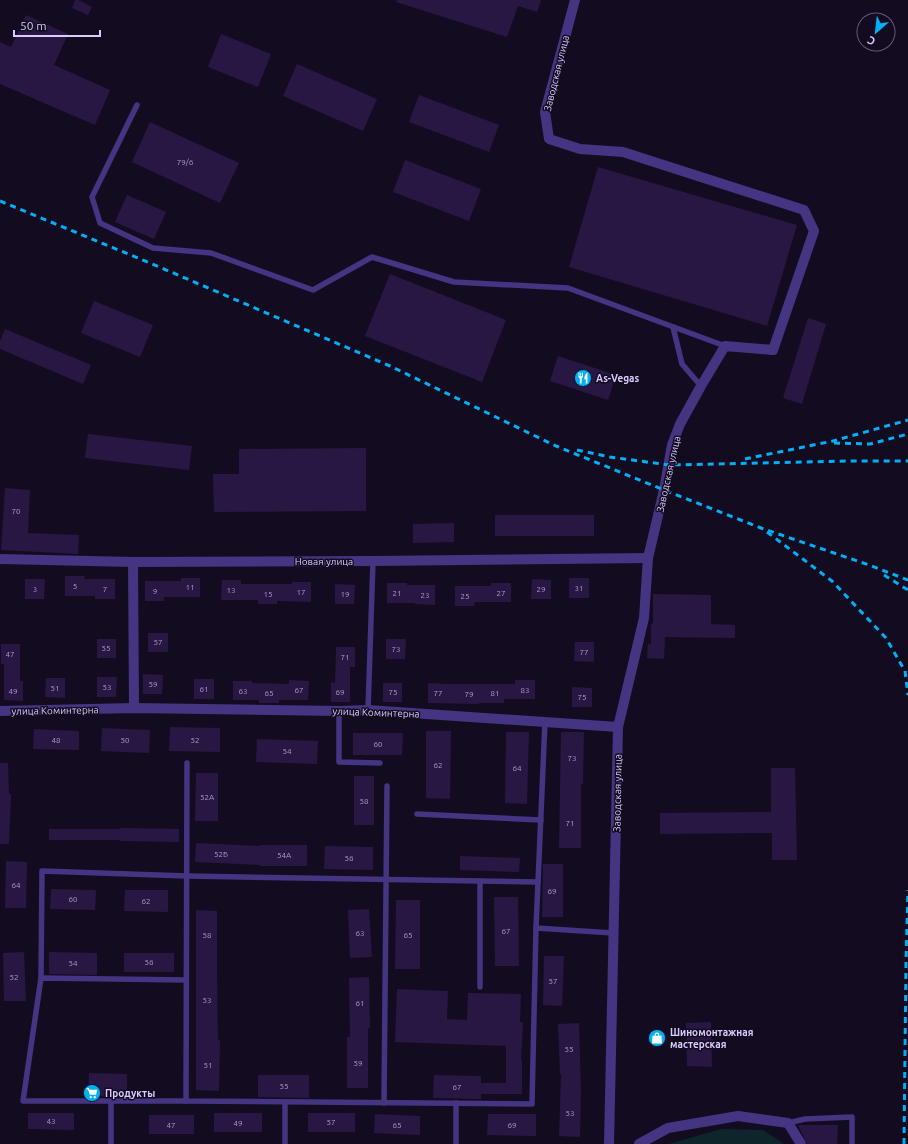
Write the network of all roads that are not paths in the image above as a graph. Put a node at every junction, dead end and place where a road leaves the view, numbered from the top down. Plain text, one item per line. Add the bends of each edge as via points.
1 (575, 0) edge
2 (137, 105) dead end
3 (673, 327) junction
4 (725, 346) junction
5 (700, 386) junction
6 (648, 558) junction
7 (0, 559) edge
8 (374, 561) junction
9 (132, 562) junction
10 (134, 708) junction
11 (368, 710) junction
12 (0, 711) edge
13 (339, 711) junction
14 (545, 722) junction
15 (618, 727) junction
16 (187, 763) dead end
17 (380, 763) dead end
18 (387, 786) dead end
19 (417, 814) dead end
20 (541, 820) junction
21 (187, 876) junction
22 (386, 880) junction
23 (480, 881) junction
24 (538, 882) junction
25 (536, 928) junction
26 (613, 933) junction
27 (41, 978) junction
28 (186, 980) junction
29 (480, 986) dead end
30 (111, 1101) junction
31 (186, 1101) junction
32 (285, 1102) junction
33 (384, 1103) junction
34 (456, 1103) junction
35 (788, 1123) junction
36 (110, 1144) edge
37 (285, 1144) edge
38 (456, 1144) edge
39 (608, 1144) edge
40 (639, 1144) edge
41 (801, 1144) edge
42 (852, 1144) edge

1 - 4 street, Заводская улица via 545,112 549,138 580,148 623,152 804,210 814,232 773,350
2 - 3 lane via 92,197 100,222 153,248 211,253 313,290 372,257 454,282 568,288
3 - 4 lane
3 - 5 lane via 682,364
4 - 5 street, Заводская улица
5 - 6 street, Заводская улица via 672,445
6 - 8 street, Новая улица
6 - 15 street, Заводская улица via 644,618
7 - 9 street, Новая улица
8 - 9 street, Новая улица
8 - 11 lane
9 - 10 street
10 - 12 street, улица Коминтерна
10 - 13 street, улица Коминтерна
11 - 13 street, улица Коминтерна
11 - 14 street, улица Коминтерна
13 - 17 lane via 339,762
14 - 15 street, улица Коминтерна
14 - 20 lane
15 - 26 street, Заводская улица
16 - 21 lane
18 - 22 lane
19 - 20 lane
20 - 24 lane
21 - 22 lane
21 - 27 lane via 42,871
21 - 28 lane
22 - 23 lane
22 - 33 lane
23 - 24 lane
23 - 29 lane
24 - 25 lane
25 - 26 lane
25 - 34 lane via 532,1104
26 - 39 street, Заводская улица
27 - 28 lane
27 - 30 lane via 23,1101
28 - 31 lane
30 - 31 lane
30 - 36 lane
31 - 32 lane
32 - 33 lane
32 - 37 lane
33 - 34 lane
34 - 38 lane
35 - 40 street via 738,1116 668,1128
35 - 41 street
35 - 42 lane via 805,1119 852,1117

